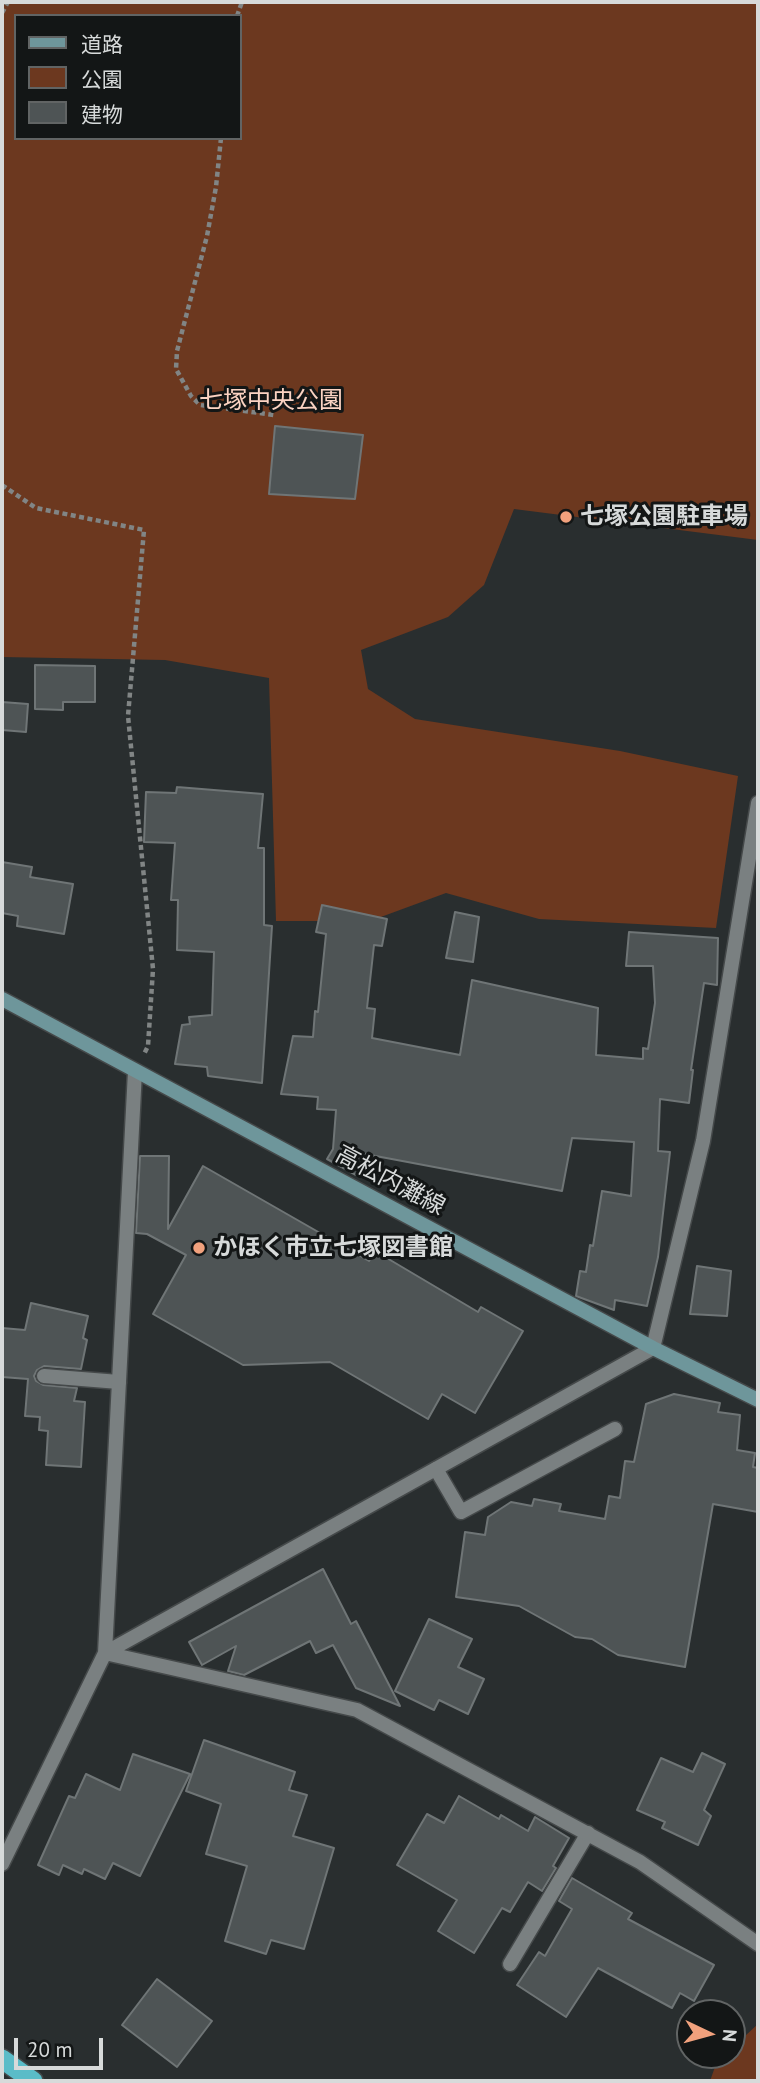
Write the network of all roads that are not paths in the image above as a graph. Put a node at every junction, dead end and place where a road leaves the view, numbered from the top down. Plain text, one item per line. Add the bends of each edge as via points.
1 (758, 803) edge
2 (2, 999) edge
3 (135, 1071) junction
4 (653, 1348) junction
5 (44, 1376) dead end
6 (119, 1382) junction
7 (758, 1400) edge
8 (615, 1429) dead end
9 (436, 1469) junction
10 (105, 1653) junction
11 (588, 1833) junction
12 (2, 1864) edge
13 (758, 1944) edge
14 (510, 1964) dead end
15 (2, 2059) edge
16 (33, 2081) edge

1 - 4 street via 703,1141
2 - 3 main road, 高松内灘線
3 - 4 main road, 高松内灘線
3 - 6 street
4 - 7 main road, 高松内灘線
4 - 9 street
5 - 6 street
6 - 10 street
8 - 9 street via 461,1512
9 - 10 street
10 - 11 street via 357,1710
10 - 12 street
11 - 13 street via 640,1862
11 - 14 street
15 - 16 highway

